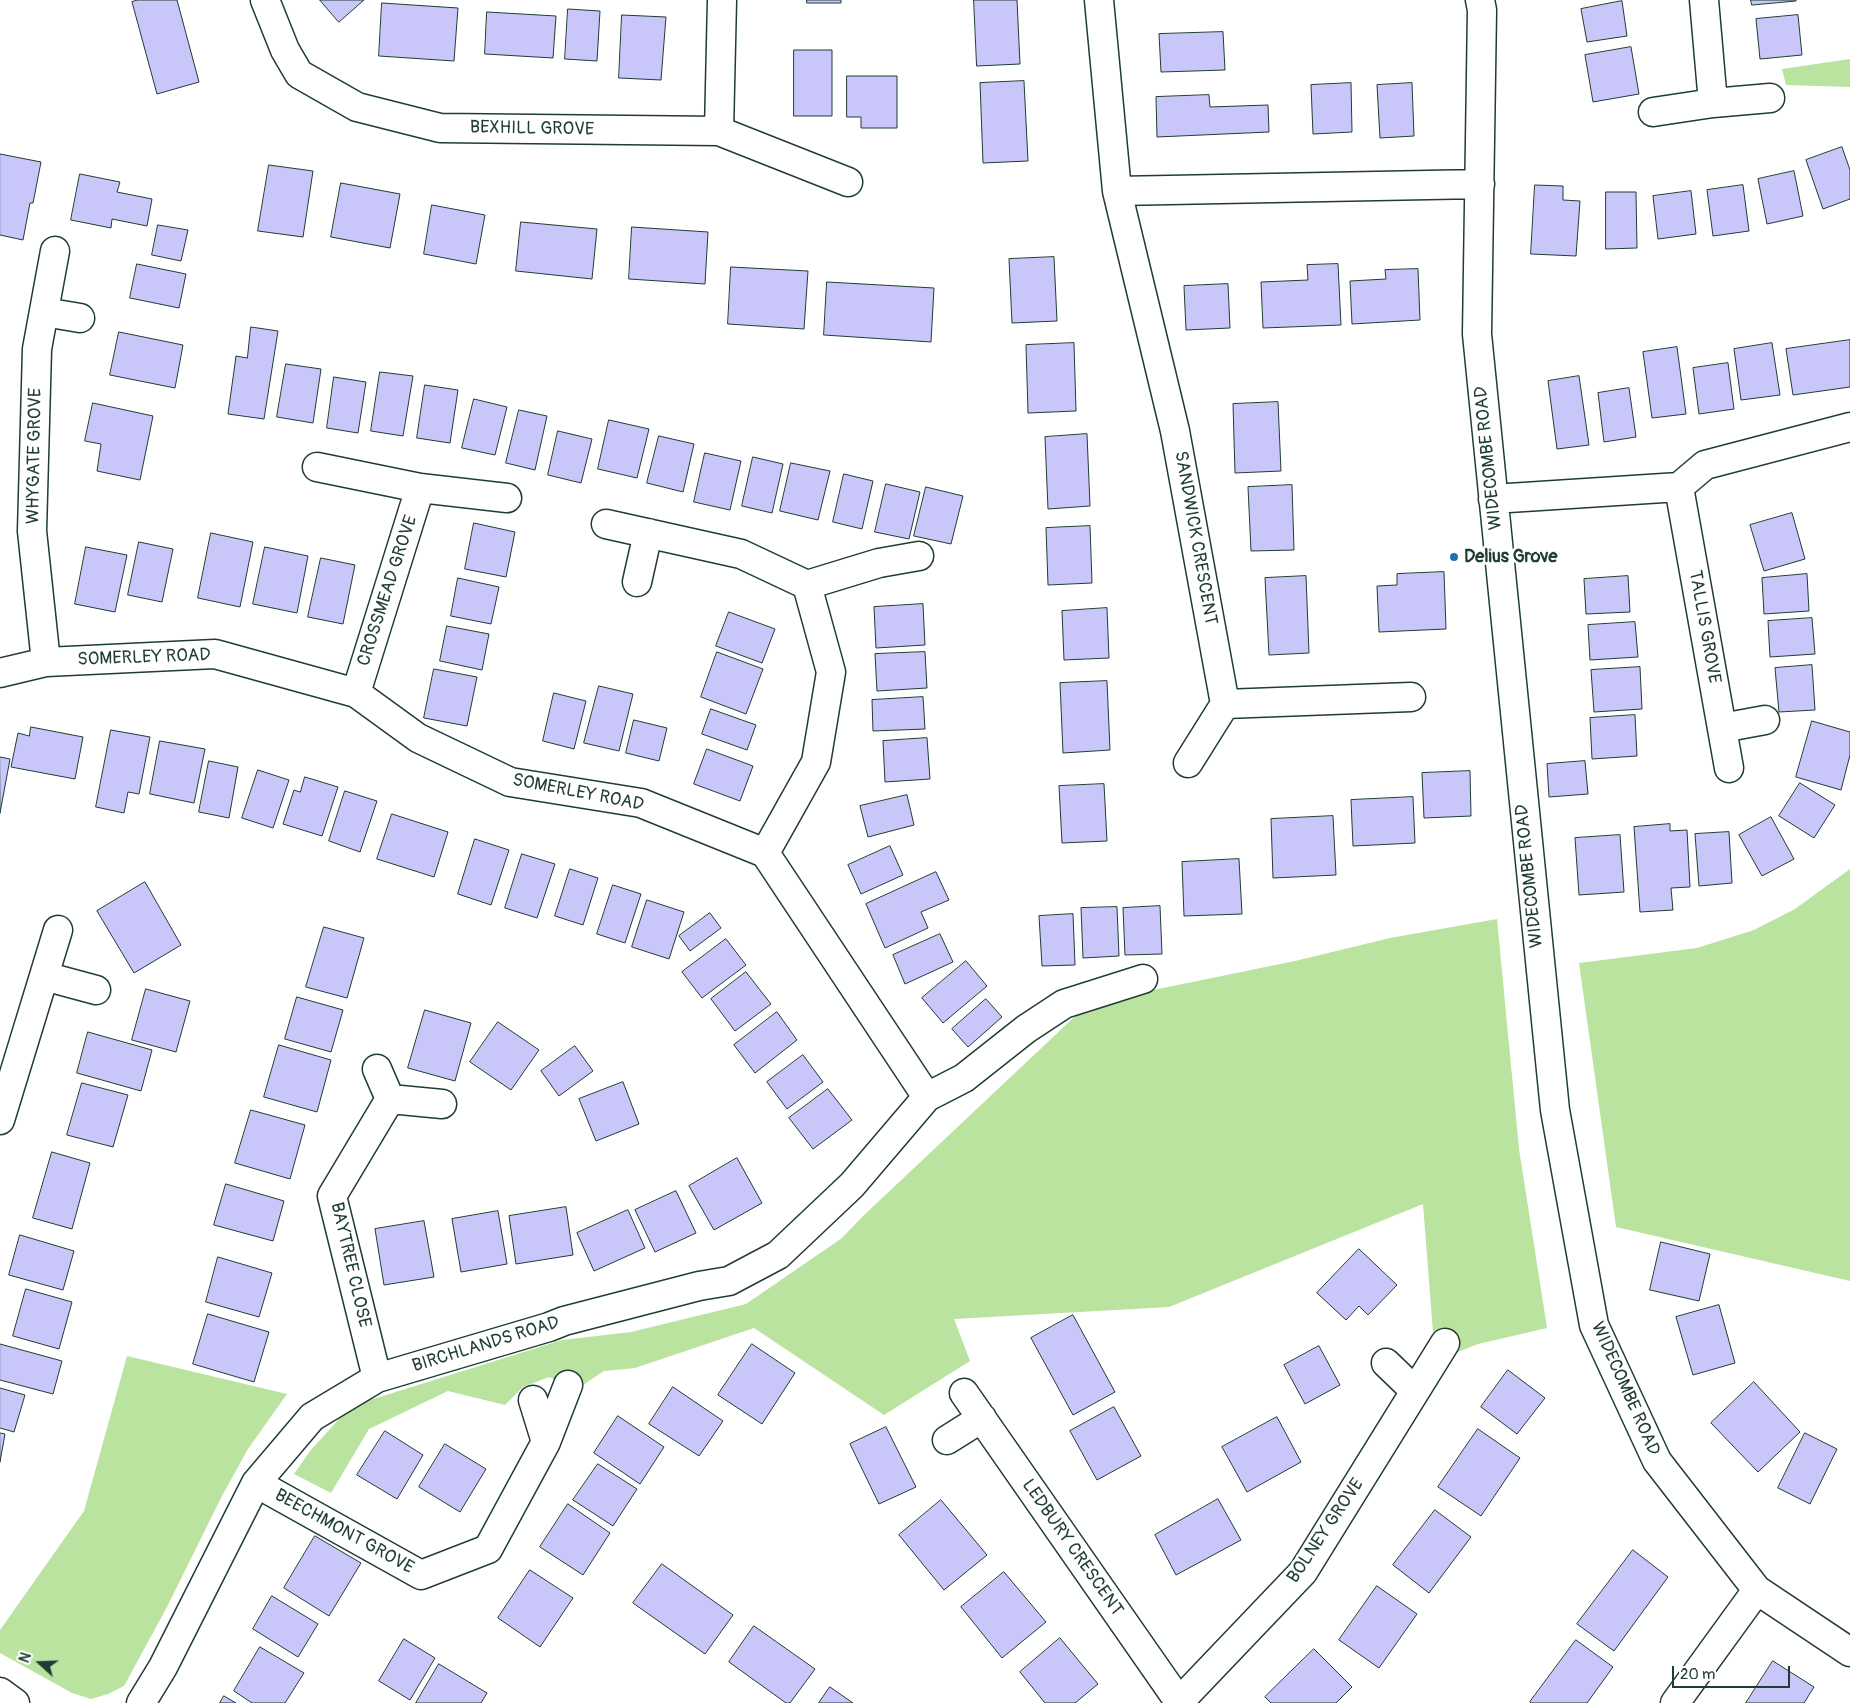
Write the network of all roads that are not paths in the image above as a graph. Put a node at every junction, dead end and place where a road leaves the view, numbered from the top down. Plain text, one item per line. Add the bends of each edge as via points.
1 (264, 0) edge
2 (722, 0) edge
3 (1099, 0) edge
4 (1480, 0) edge
5 (1704, 0) edge
6 (1770, 98) dead end
7 (1713, 103) junction
8 (1653, 112) dead end
9 (720, 131) junction
10 (848, 182) dead end
11 (1480, 184) junction
12 (1117, 191) junction
13 (55, 251) dead end
14 (44, 312) junction
15 (80, 318) dead end
16 (1850, 428) edge
17 (317, 468) dead end
18 (1679, 487) junction
19 (420, 488) junction
20 (507, 498) dead end
21 (1493, 499) junction
22 (606, 524) dead end
23 (648, 533) junction
24 (919, 556) dead end
25 (637, 582) dead end
26 (807, 585) junction
27 (46, 662) junction
28 (0, 674) edge
29 (356, 693) junction
30 (1412, 698) dead end
31 (1225, 704) junction
32 (1765, 720) dead end
33 (1722, 728) junction
34 (1188, 763) dead end
35 (1729, 768) dead end
36 (765, 853) junction
37 (58, 930) dead end
38 (44, 976) junction
39 (1143, 979) dead end
40 (96, 990) dead end
41 (378, 1069) dead end
42 (927, 1098) junction
43 (390, 1099) junction
44 (442, 1104) dead end
45 (0, 1120) edge
46 (1445, 1343) dead end
47 (1386, 1363) dead end
48 (377, 1378) junction
49 (568, 1385) dead end
50 (1415, 1391) junction
51 (964, 1393) dead end
52 (533, 1400) dead end
53 (982, 1418) junction
54 (946, 1440) dead end
55 (546, 1442) junction
56 (256, 1483) junction
57 (1757, 1590) junction
58 (1850, 1652) edge
59 (0, 1692) edge
60 (15, 1703) edge
61 (141, 1703) edge
62 (1180, 1703) edge
63 (1675, 1703) edge

1 - 9 street, BEXHILL GROVE via 285,50 300,74 357,107 440,128
2 - 9 street
3 - 12 street, SANDWICK CRESCENT
4 - 11 street, WIDECOMBE ROAD
5 - 7 street
6 - 7 street
7 - 8 street
9 - 10 street, BEXHILL GROVE
11 - 12 street
11 - 21 street, WIDECOMBE ROAD via 1477,334
12 - 31 street, SANDWICK CRESCENT via 1175,431
13 - 14 street, WHYGATE GROVE
14 - 15 street
14 - 27 street, WHYGATE GROVE via 37,349 32,531
16 - 18 street via 1706,465
17 - 19 street
18 - 21 street
18 - 33 street, TALLIS GROVE
19 - 20 street
19 - 29 street, CROSSMEAD GROVE
21 - 57 street, WIDECOMBE ROAD via 1554,1110 1594,1325 1657,1462
22 - 23 street
23 - 25 street
23 - 26 street via 742,554
24 - 26 street via 878,563
26 - 36 street via 831,672 816,762
27 - 28 street, SOMERLEY ROAD
27 - 29 street, SOMERLEY ROAD via 215,654
29 - 36 street, SOMERLEY ROAD via 418,738 510,782 641,803
30 - 31 street
31 - 34 street
32 - 33 street
33 - 35 street, TALLIS GROVE
36 - 42 street
37 - 38 street
38 - 40 street
38 - 45 street
39 - 42 street via 1064,1004 1026,1029 964,1078
41 - 43 street
42 - 48 street, BIRCHLANDS ROAD via 852,1185 778,1255 729,1281 564,1321
43 - 44 street
43 - 48 street, BAYTREE CLOSE via 332,1196
46 - 50 street, BOLNEY GROVE
47 - 50 street
48 - 56 street, BIRCHLANDS ROAD via 312,1417
49 - 55 street
50 - 62 street, BOLNEY GROVE via 1303,1572
51 - 53 street, LEDBURY CRESCENT
52 - 55 street
53 - 54 street
53 - 62 street, LEDBURY CRESCENT
55 - 56 street, BEECHMONT GROVE via 488,1549 421,1575
56 - 61 street, BIRCHLANDS ROAD via 163,1667
57 - 58 street, WIDECOMBE ROAD
57 - 63 street
59 - 60 street

